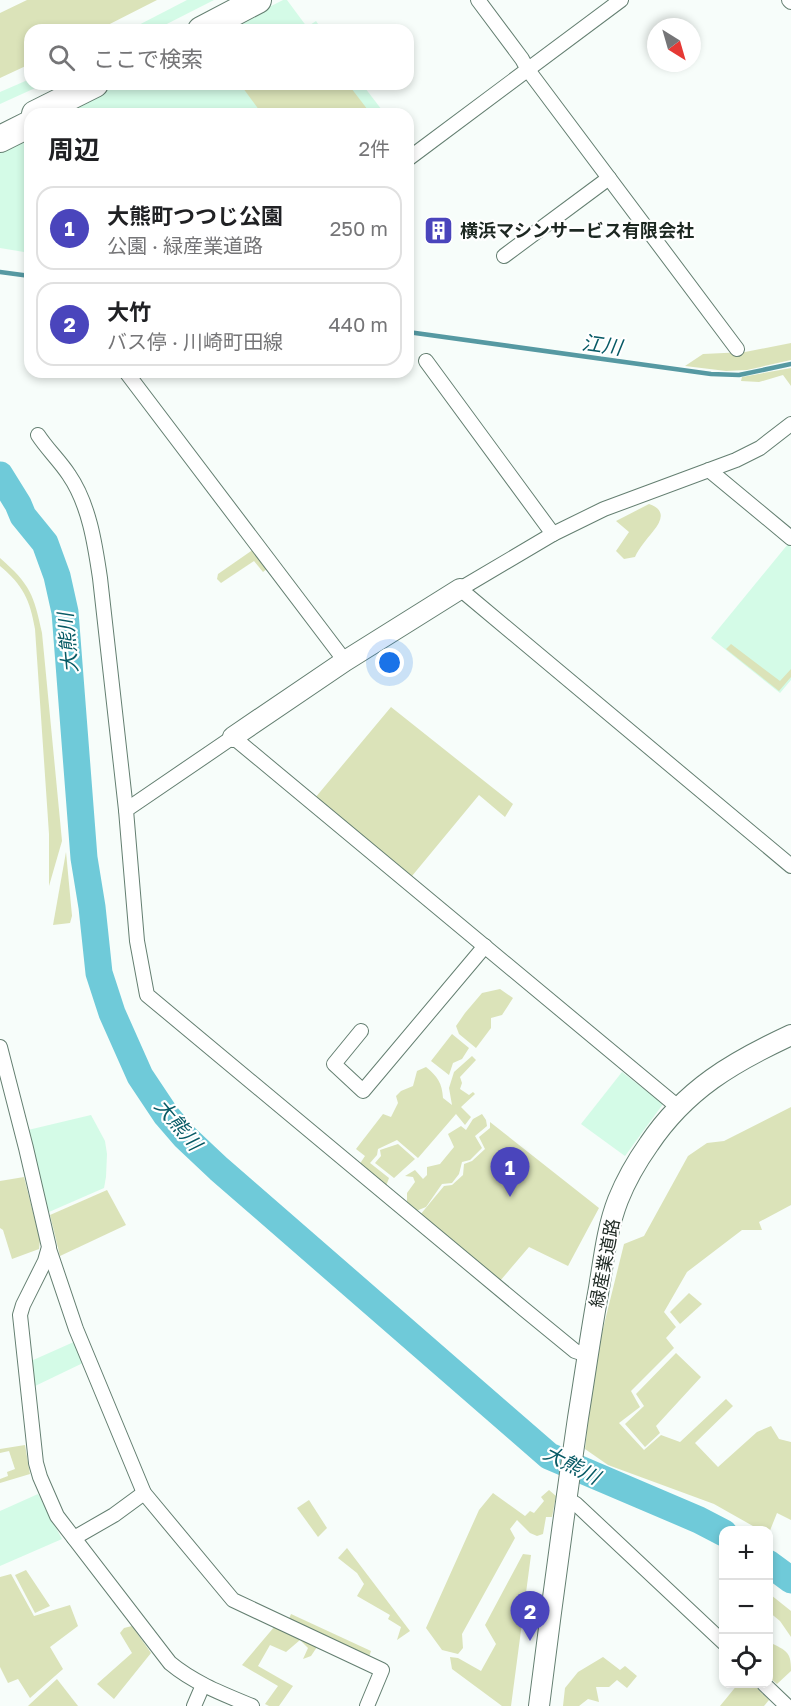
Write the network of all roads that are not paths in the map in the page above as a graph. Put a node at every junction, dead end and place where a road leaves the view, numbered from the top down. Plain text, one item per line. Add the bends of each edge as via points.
1 (258, 0) edge
2 (270, 0) edge
3 (478, 0) edge
4 (621, 0) edge
5 (212, 24) edge
6 (225, 24) edge
7 (528, 70) junction
8 (83, 90) edge
9 (97, 90) edge
10 (47, 108) edge
11 (62, 108) edge
12 (24, 120) edge
13 (24, 127) edge
14 (0, 132) edge
15 (0, 139) edge
16 (414, 155) edge
17 (609, 178) junction
18 (504, 256) dead end
19 (736, 349) dead end
20 (426, 361) dead end
21 (131, 378) edge
22 (791, 424) edge
23 (38, 435) dead end
24 (709, 470) junction
25 (553, 534) junction
26 (791, 538) edge
27 (460, 589) junction
28 (345, 661) junction
29 (233, 737) junction
30 (126, 810) junction
31 (791, 866) edge
32 (485, 946) junction
33 (361, 1031) dead end
34 (791, 1035) edge
35 (0, 1047) edge
36 (678, 1107) junction
37 (49, 1246) junction
38 (587, 1355) junction
39 (567, 1492) junction
40 (144, 1493) junction
41 (74, 1538) junction
42 (719, 1639) edge
43 (203, 1685) junction
44 (773, 1701) edge
45 (194, 1706) edge
46 (252, 1706) edge
47 (367, 1706) edge
48 (539, 1706) edge
49 (787, 1706) edge

1 - 5 highway
2 - 6 highway
3 - 7 street
4 - 7 street
7 - 16 street
7 - 17 street
8 - 10 highway
9 - 11 highway
12 - 14 highway
13 - 15 highway
17 - 18 street
17 - 19 street
20 - 25 street
21 - 28 street
22 - 24 street via 760,448
23 - 30 street via 82,499 95,548
24 - 25 street via 604,509
24 - 26 street
25 - 27 street
27 - 28 main road
27 - 31 street
28 - 29 main road
29 - 30 street
29 - 32 street
30 - 38 street via 137,940 147,995 533,1317 575,1351
32 - 33 street via 363,1090 334,1064
32 - 36 street
34 - 36 main road, 緑産業道路 via 726,1069
35 - 37 street
36 - 38 main road, 緑産業道路 via 650,1142 618,1200 608,1229
37 - 40 street via 76,1329
37 - 41 street via 22,1305 21,1328 36,1463 57,1516
38 - 39 main road, 緑産業道路
39 - 42 street
39 - 48 main road, 緑産業道路
40 - 41 street
40 - 47 street via 233,1600 382,1670
41 - 43 street via 170,1663
43 - 45 street
43 - 46 street
44 - 49 street

